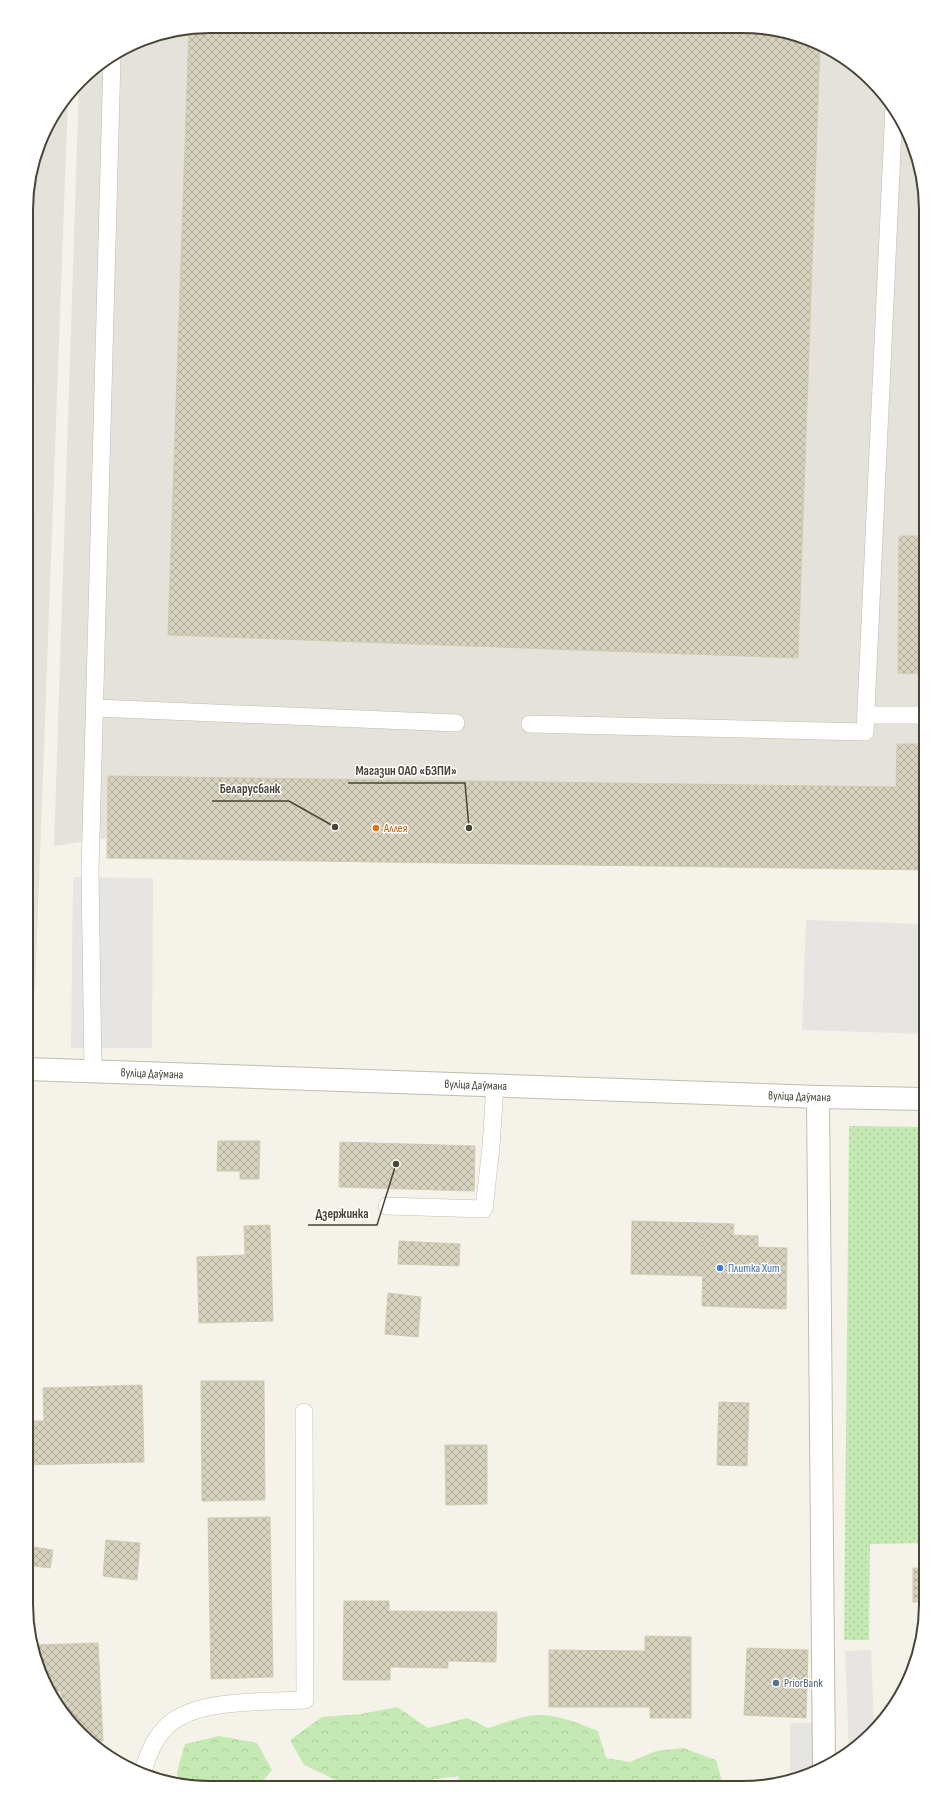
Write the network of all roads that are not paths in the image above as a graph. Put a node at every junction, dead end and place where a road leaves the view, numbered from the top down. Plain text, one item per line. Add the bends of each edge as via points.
1 (112, 63) edge
2 (893, 119) edge
3 (96, 708) junction
4 (866, 715) junction
5 (919, 715) edge
6 (456, 723) dead end
7 (530, 724) dead end
8 (33, 1069) edge
9 (93, 1072) junction
10 (495, 1085) junction
11 (818, 1097) junction
12 (919, 1099) edge
13 (387, 1206) dead end
14 (304, 1412) dead end
15 (824, 1761) edge
16 (144, 1769) edge

1 - 3 lane
2 - 4 lane
3 - 6 lane
3 - 9 lane via 90,871
4 - 5 lane
4 - 7 lane via 865,732
8 - 9 street, вуліца Даўмана
9 - 10 street, вуліца Даўмана
10 - 11 street, вуліца Даўмана
10 - 13 lane via 492,1147 484,1209
11 - 12 street, вуліца Даўмана
11 - 15 street
14 - 16 lane via 305,1700 211,1706 187,1712 166,1726 152,1745

